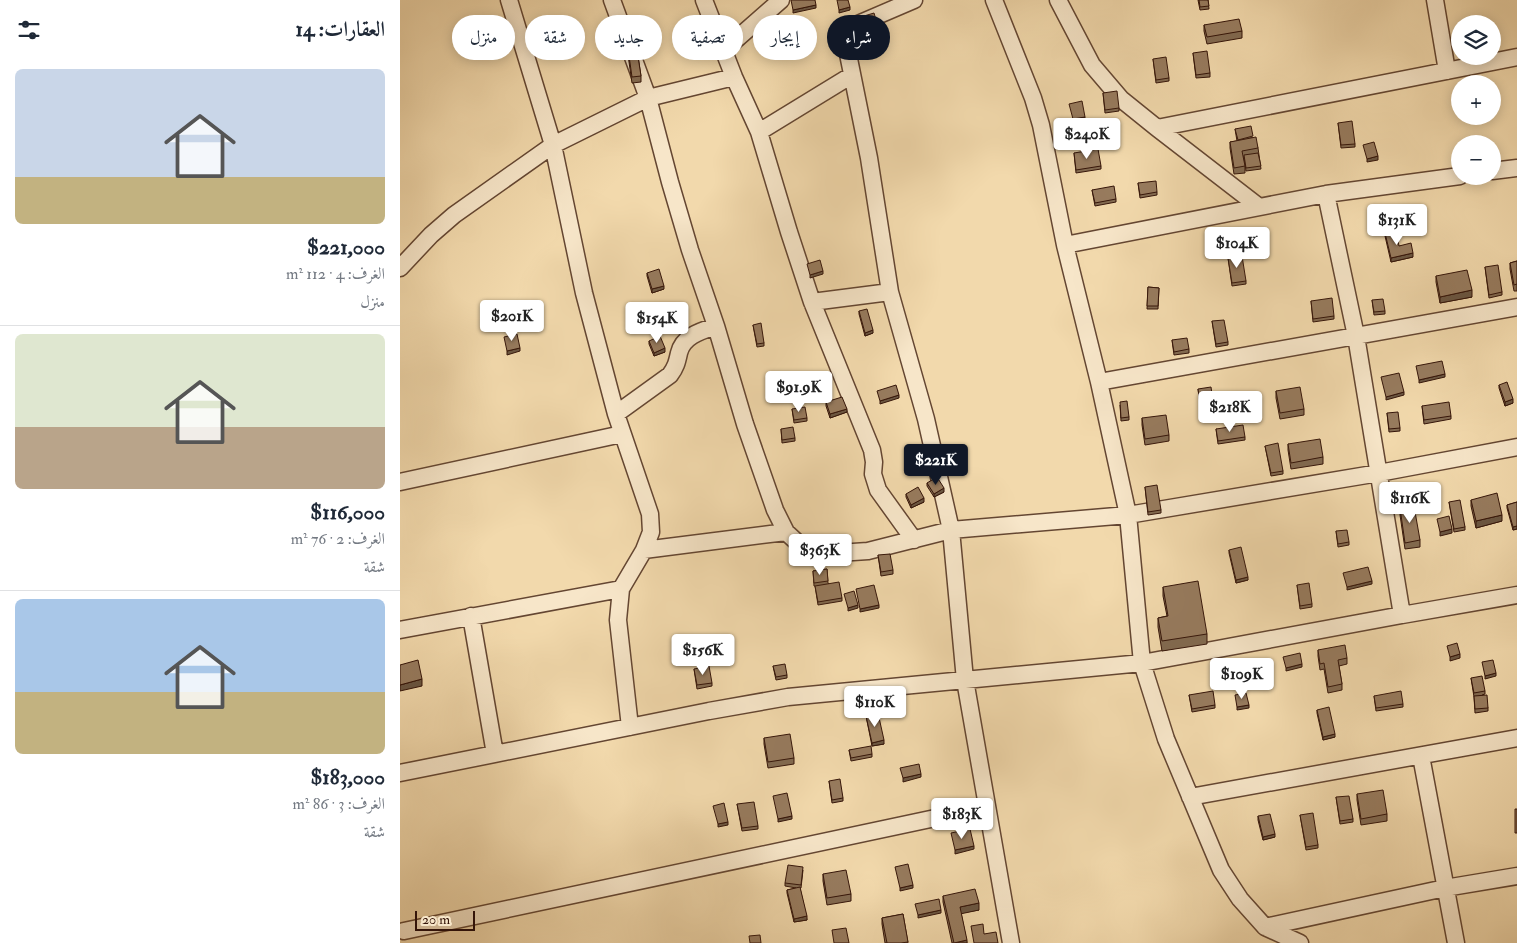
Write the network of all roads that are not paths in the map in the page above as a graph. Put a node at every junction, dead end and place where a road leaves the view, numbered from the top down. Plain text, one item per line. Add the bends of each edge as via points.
1 (509, 0) edge
2 (612, 0) edge
3 (704, 0) edge
4 (781, 0) edge
5 (914, 0) edge
6 (994, 0) edge
7 (1060, 0) edge
8 (1435, 0) edge
9 (710, 15) edge
10 (743, 33) edge
11 (1517, 57) edge
12 (727, 60) edge
13 (1447, 71) junction
14 (852, 75) junction
15 (734, 77) junction
16 (648, 98) junction
17 (1157, 128) junction
18 (759, 132) junction
19 (553, 145) junction
20 (1517, 168) edge
21 (1501, 170) edge
22 (1451, 177) edge
23 (1326, 194) junction
24 (1258, 206) junction
25 (1065, 245) junction
26 (400, 268) edge
27 (890, 292) junction
28 (812, 302) junction
29 (1517, 307) edge
30 (716, 326) junction
31 (1356, 336) junction
32 (1099, 382) junction
33 (616, 414) junction
34 (622, 434) junction
35 (1517, 447) edge
36 (1379, 474) junction
37 (400, 482) edge
38 (1128, 516) junction
39 (951, 530) junction
40 (786, 532) junction
41 (914, 540) junction
42 (644, 550) junction
43 (621, 589) junction
44 (1517, 595) edge
45 (1402, 615) junction
46 (471, 616) junction
47 (400, 630) edge
48 (1142, 663) junction
49 (965, 680) junction
50 (630, 727) junction
51 (1517, 738) edge
52 (495, 754) junction
53 (1421, 756) junction
54 (400, 773) edge
55 (1190, 797) junction
56 (987, 807) junction
57 (1517, 876) edge
58 (1446, 888) junction
59 (1264, 927) junction
60 (406, 934) edge
61 (1011, 943) edge
62 (1300, 943) edge
63 (1456, 943) edge

1 - 19 street
2 - 16 street
3 - 9 street
4 - 10 street
5 - 14 street via 851,28 846,44
6 - 25 street via 1042,125
7 - 17 street via 1092,65 1121,99
8 - 13 street
11 - 13 street
12 - 15 street
13 - 17 street
14 - 18 street
14 - 27 street
15 - 16 street
15 - 18 street
16 - 19 street
16 - 30 street via 688,242
17 - 24 street
18 - 28 street
19 - 26 street via 454,215
19 - 33 street via 584,293
20 - 21 street
22 - 23 street
23 - 24 street
23 - 31 street
24 - 25 street
25 - 32 street
27 - 28 street
27 - 39 street via 926,419
28 - 41 street via 872,450 878,490
29 - 31 street
30 - 33 street via 690,337 683,344 676,368 670,375
30 - 40 street via 748,433
31 - 32 street
31 - 36 street
32 - 38 street
33 - 34 street
34 - 37 street
34 - 42 street via 650,514 651,532
35 - 36 street
36 - 38 street
36 - 45 street
38 - 39 street
38 - 48 street
39 - 41 street
39 - 49 street
40 - 41 street via 800,545 823,554 868,551
40 - 42 street
42 - 43 street
43 - 46 street
43 - 50 street via 618,620
44 - 45 street
45 - 48 street
46 - 47 street
46 - 52 street
48 - 49 street
48 - 55 street via 1166,738
49 - 50 street via 788,697
49 - 56 street
50 - 52 street
51 - 53 street
52 - 54 street
53 - 55 street
53 - 58 street
55 - 59 street via 1221,870
56 - 60 street
56 - 61 street
57 - 58 street
58 - 59 street
58 - 63 street
59 - 62 street

